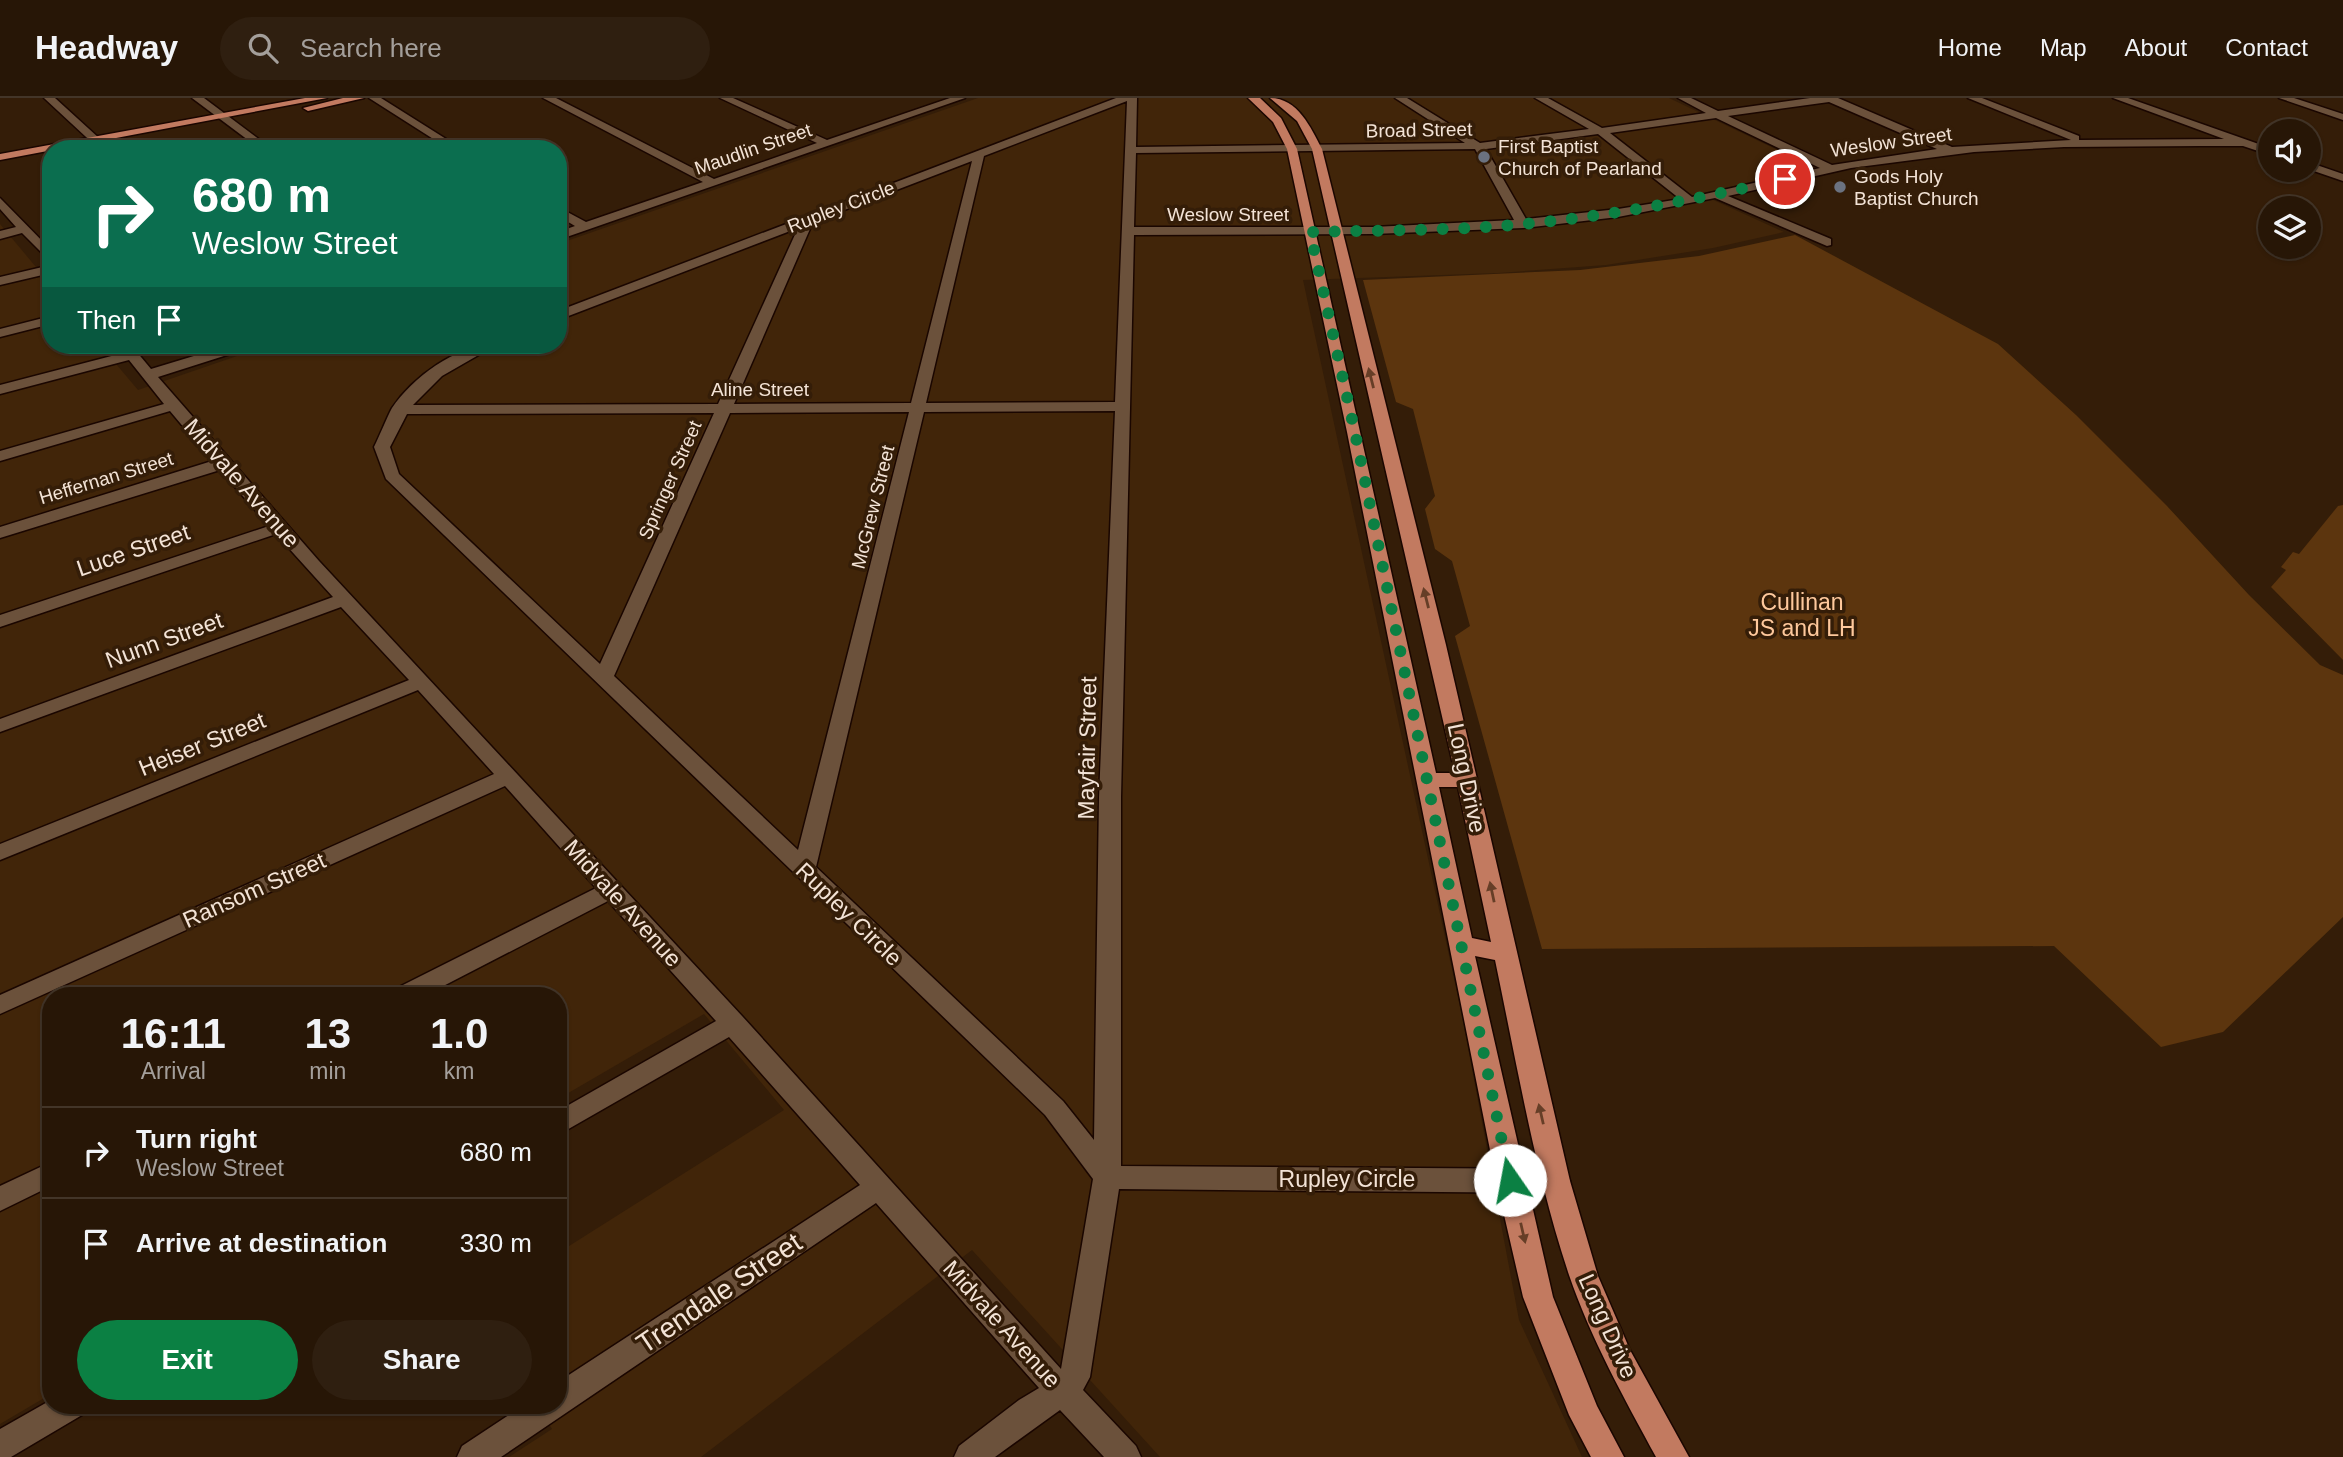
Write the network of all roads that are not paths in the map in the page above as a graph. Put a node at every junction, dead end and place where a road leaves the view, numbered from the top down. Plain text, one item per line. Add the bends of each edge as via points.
1 (49, 98) edge
2 (197, 98) edge
3 (322, 98) edge
4 (359, 98) edge
5 (374, 98) edge
6 (548, 98) edge
7 (725, 98) edge
8 (960, 98) edge
9 (1125, 98) edge
10 (1132, 98) edge
11 (1253, 98) edge
12 (1275, 98) edge
13 (1400, 98) edge
14 (1540, 98) edge
15 (1683, 98) edge
16 (1830, 98) edge
17 (1973, 98) edge
18 (2118, 98) edge
19 (2284, 98) edge
20 (910, 102) dead end
21 (928, 109) junction
22 (1719, 115) junction
23 (2343, 117) edge
24 (228, 120) junction
25 (1601, 132) junction
26 (93, 140) edge
27 (129, 140) edge
28 (255, 140) edge
29 (442, 140) edge
30 (2083, 141) junction
31 (2245, 143) junction
32 (827, 144) junction
33 (1479, 147) junction
34 (2258, 148) edge
35 (1292, 149) junction
36 (1317, 149) junction
37 (1130, 150) junction
38 (1951, 151) junction
39 (42, 152) edge
40 (979, 154) junction
41 (0, 157) edge
42 (42, 158) edge
43 (0, 166) edge
44 (1829, 168) junction
45 (2321, 170) edge
46 (2343, 178) edge
47 (713, 183) junction
48 (1300, 185) junction
49 (1325, 186) junction
50 (1717, 195) junction
51 (1690, 201) junction
52 (0, 202) edge
53 (567, 216) edge
54 (808, 220) junction
55 (1523, 224) junction
56 (585, 227) junction
57 (25, 229) junction
58 (1128, 231) junction
59 (1335, 231) junction
60 (1310, 232) junction
61 (567, 233) edge
62 (0, 235) edge
63 (1827, 242) dead end
64 (42, 248) edge
65 (42, 271) edge
66 (0, 281) edge
67 (1321, 282) junction
68 (1348, 282) junction
69 (567, 313) edge
70 (42, 322) edge
71 (0, 333) edge
72 (1336, 347) junction
73 (1364, 347) junction
74 (115, 354) edge
75 (131, 354) edge
76 (215, 354) edge
77 (470, 354) edge
78 (148, 375) junction
79 (0, 390) edge
80 (173, 406) junction
81 (1120, 407) junction
82 (919, 408) junction
83 (725, 409) junction
84 (399, 410) junction
85 (1355, 432) junction
86 (1385, 432) junction
87 (0, 456) edge
88 (224, 463) junction
89 (1374, 524) junction
90 (1408, 525) junction
91 (281, 527) junction
92 (0, 533) edge
93 (345, 599) junction
94 (0, 621) edge
95 (1437, 645) junction
96 (1400, 647) junction
97 (603, 679) junction
98 (421, 682) junction
99 (0, 726) edge
100 (508, 776) junction
101 (1427, 780) junction
102 (1467, 780) junction
103 (0, 852) edge
104 (804, 871) junction
105 (611, 890) junction
106 (1461, 944) junction
107 (1505, 953) junction
108 (420, 987) edge
109 (0, 1005) edge
110 (733, 1023) junction
111 (567, 1119) edge
112 (1107, 1177) junction
113 (42, 1178) edge
114 (1510, 1180) junction
115 (1556, 1181) junction
116 (880, 1186) junction
117 (0, 1199) edge
118 (1062, 1392) junction
119 (567, 1394) edge
120 (55, 1414) edge
121 (538, 1414) edge
122 (0, 1446) edge
123 (473, 1457) edge
124 (970, 1457) edge
125 (1125, 1457) edge
126 (1608, 1457) edge
127 (1673, 1457) edge

1 - 26 street
2 - 24 street
3 - 24 main road
4 - 24 main road
5 - 29 street
6 - 47 street
7 - 32 street
8 - 21 street, Maudlin Street
9 - 40 street, Rupley Circle
10 - 37 street, Mayfair Street
11 - 35 main road, Long Drive via 1284,127
12 - 36 main road, Long Drive via 1301,119
13 - 33 street
14 - 25 street
15 - 22 street
16 - 22 street, Broad Street
16 - 38 street
17 - 30 street
18 - 31 street
19 - 23 street
20 - 21 street
21 - 32 street, Maudlin Street
22 - 25 street, Broad Street
22 - 44 street
24 - 27 main road
24 - 28 street
25 - 33 street, Broad Street
25 - 51 street
30 - 31 street, Weslow Street
30 - 38 street, Weslow Street
31 - 34 street
32 - 47 street, Maudlin Street
33 - 36 street, Broad Street
33 - 55 street
35 - 36 street, Broad Street
35 - 37 street, Broad Street
35 - 48 main road, Long Drive
36 - 49 main road, Long Drive
37 - 58 street, Mayfair Street
38 - 44 street, Weslow Street
39 - 41 main road
40 - 54 street, Rupley Circle
40 - 82 street, McGrew Street
42 - 43 main road
44 - 50 street, Weslow Street
45 - 46 street
47 - 56 street, Maudlin Street
48 - 49 main road
48 - 60 main road, Long Drive
49 - 59 main road, Long Drive
50 - 51 street, Weslow Street
50 - 63 street
51 - 55 street, Weslow Street
52 - 57 street
53 - 56 street
54 - 69 street, Rupley Circle
54 - 83 street, Springer Street
55 - 59 street, Weslow Street
56 - 61 street, Maudlin Street
57 - 62 street
57 - 64 street
58 - 60 street, Weslow Street
58 - 81 street, Mayfair Street
59 - 60 street, Weslow Street
59 - 68 main road, Long Drive
60 - 67 main road, Long Drive
65 - 66 street
67 - 68 main road
67 - 72 main road, Long Drive
68 - 73 main road, Long Drive
70 - 71 street
72 - 73 main road
72 - 85 main road, Long Drive
86 -> 73 main road, Long Drive
74 - 79 street
75 - 78 street, Midvale Avenue
76 - 78 street
77 - 84 street, Rupley Circle via 424,382
78 - 80 street, Midvale Avenue
80 - 87 street
80 - 88 street, Midvale Avenue
81 - 82 street, Aline Street
81 - 112 street, Mayfair Street
82 - 83 street, Aline Street
82 - 104 street, McGrew Street
83 - 84 street, Aline Street
83 - 97 street, Springer Street
84 - 97 street, Rupley Circle via 382,447 392,476
85 - 86 main road
85 - 89 main road, Long Drive
86 - 90 main road, Long Drive
88 - 91 street, Midvale Avenue
88 - 92 street, Heffernan Street
89 - 90 main road
89 - 96 main road, Long Drive
95 -> 90 main road, Long Drive
91 - 93 street, Midvale Avenue
91 - 94 street, Luce Street
93 - 98 street, Midvale Avenue
93 - 99 street, Nunn Street
95 - 96 main road
95 - 102 main road, Long Drive
96 - 101 main road, Long Drive
97 - 104 street, Rupley Circle
98 - 100 street, Midvale Avenue
98 - 103 street, Heiser Street
100 - 105 street, Midvale Avenue
100 - 109 street, Ransom Street
101 - 102 main road
101 - 106 main road, Long Drive
107 -> 102 main road, Long Drive
104 - 112 street, Rupley Circle via 1054,1108
105 - 108 street
105 - 110 street, Midvale Avenue
106 - 107 main road
106 - 114 main road, Long Drive
115 -> 107 main road, Long Drive
110 - 111 street
110 - 116 street, Midvale Avenue
112 - 114 street, Rupley Circle
112 - 118 street, Mayfair Street via 1075,1377
113 - 117 street
114 - 115 street, Rupley Circle
114 -> 126 main road, Long Drive via 1538,1297 1585,1415
115 - 127 main road, Long Drive via 1584,1276 1619,1359
116 - 118 street, Midvale Avenue
116 - 119 street, Trendale Street
118 - 124 street via 1030,1410
118 - 125 street, Midvale Avenue
120 - 122 street
121 - 123 street

